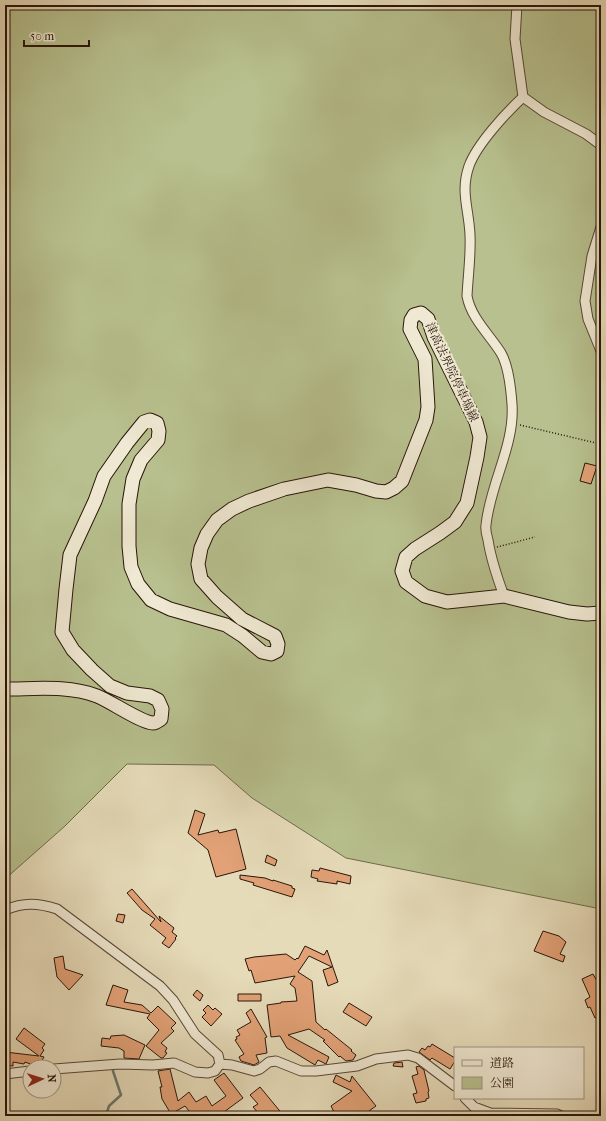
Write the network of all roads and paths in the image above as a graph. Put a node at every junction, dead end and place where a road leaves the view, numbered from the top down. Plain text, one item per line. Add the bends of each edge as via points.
1 (517, 5) edge
2 (523, 97) junction
3 (601, 145) edge
4 (601, 227) edge
5 (601, 351) edge
6 (512, 423) junction
7 (596, 443) dead end
8 (535, 537) dead end
9 (490, 549) junction
10 (504, 596) junction
11 (601, 613) edge
12 (5, 689) edge
13 (5, 910) edge
14 (220, 1064) junction
15 (62, 1068) edge
16 (22, 1072) edge
17 (5, 1074) edge
18 (454, 1085) edge
19 (466, 1099) edge
20 (561, 1116) edge

1 - 2 street via 515,39
2 - 3 street
2 - 6 street via 504,116 476,152 469,165 464,195 470,236 469,305 502,355 510,384
4 - 5 street via 592,256 585,301 588,319
6 - 7 path
6 - 9 street via 494,486 486,527
8 - 9 path
9 - 10 street via 493,567
10 - 11 main road, 津高法界院停車場線 via 569,612
10 - 12 main road, 津高法界院停車場線 via 447,602 424,596 406,582 402,571 406,557 455,522 467,503 480,436 476,422 428,320 421,313 414,315 410,329 426,359 428,407 426,420 402,481 386,492 328,480 284,488 232,509 217,520 201,548 198,564 201,579 216,597 242,619 275,636 277,651 271,654 262,652 226,625 170,609 151,600 138,584 131,566 130,504 133,479 140,460 158,440 157,423 150,420 144,422 104,476 70,555 62,632 74,650 110,686 158,700 162,709 161,719 154,723 145,722 96,696 74,691 54,688
13 - 14 street via 40,903 57,908 160,986 173,1000 195,1034 218,1055
14 - 15 street via 208,1073 195,1072 174,1063
14 - 18 street via 254,1071 269,1062 276,1062 300,1071 316,1071 357,1066 376,1058 408,1055 418,1058
16 - 17 street
19 - 20 street via 474,1107 490,1113

